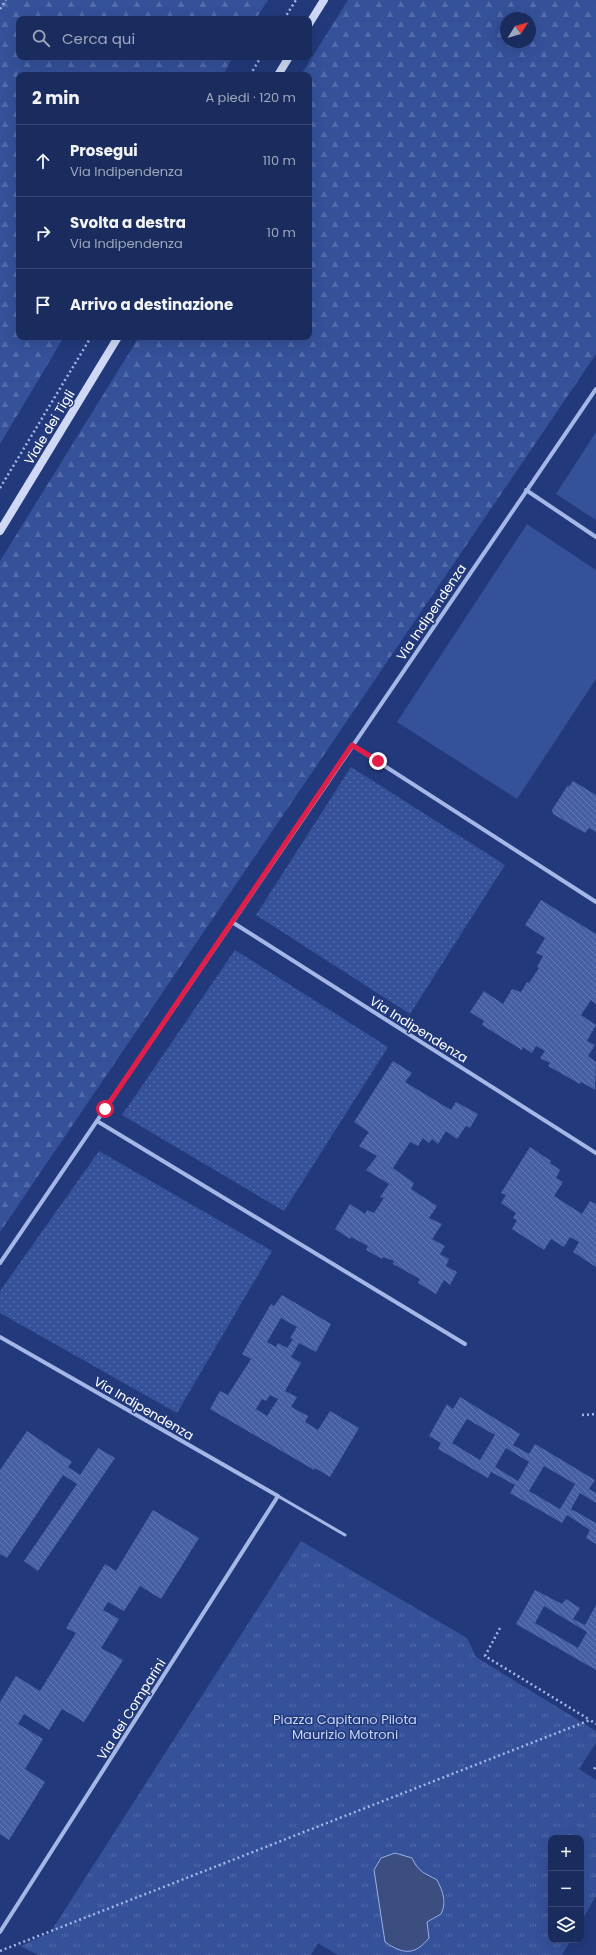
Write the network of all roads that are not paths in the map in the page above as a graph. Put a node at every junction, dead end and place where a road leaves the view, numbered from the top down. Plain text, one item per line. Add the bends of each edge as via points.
1 (324, 0) edge
2 (312, 19) edge
3 (287, 60) edge
4 (280, 72) edge
5 (116, 340) edge
6 (596, 389) edge
7 (526, 490) junction
8 (0, 530) edge
9 (596, 537) edge
10 (352, 745) junction
11 (596, 902) edge
12 (232, 922) junction
13 (97, 1121) junction
14 (596, 1153) edge
15 (0, 1263) edge
16 (0, 1337) edge
17 (465, 1344) dead end
18 (278, 1496) junction
19 (345, 1535) dead end
20 (0, 1932) edge

1 - 2 street
3 - 4 street
5 - 8 street, Viale dei Tigli
6 - 7 street, Via Indipendenza
7 - 9 street
7 - 10 street, Via Indipendenza
10 - 11 street
10 - 12 street, Via Indipendenza
12 - 13 street, Via Indipendenza
12 - 14 street, Via Indipendenza
13 - 15 street, Via Indipendenza
13 - 17 street
16 - 18 street, Via Indipendenza
18 - 19 lane
18 - 20 street, Via dei Comparini

